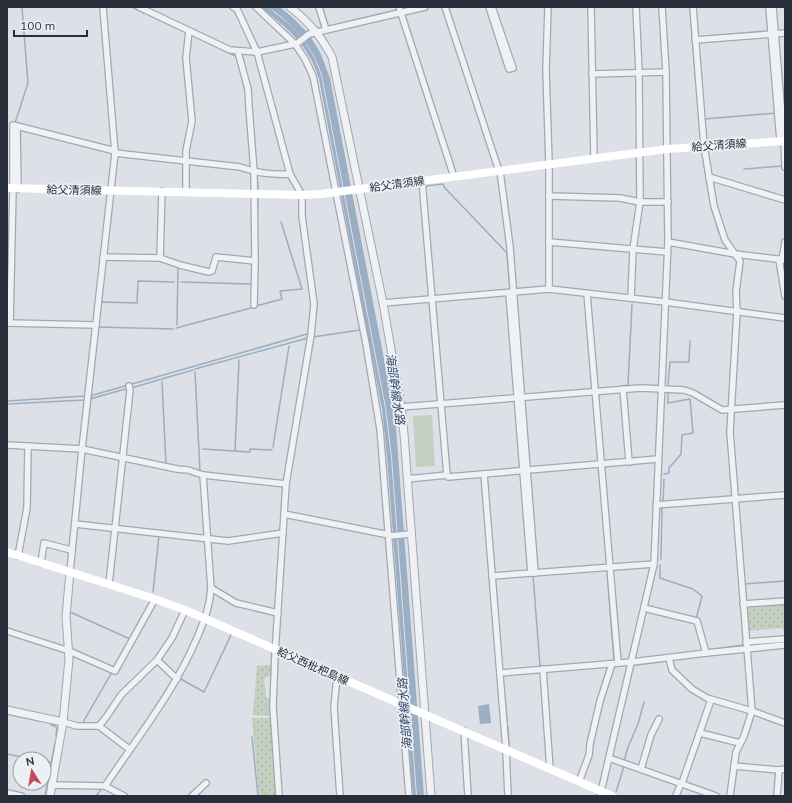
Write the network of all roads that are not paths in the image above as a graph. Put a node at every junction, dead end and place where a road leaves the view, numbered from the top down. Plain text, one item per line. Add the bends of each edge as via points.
1 (103, 7) edge
2 (139, 7) edge
3 (233, 7) edge
4 (256, 7) edge
5 (290, 7) edge
6 (318, 7) edge
7 (425, 7) edge
8 (445, 7) edge
9 (489, 7) edge
10 (492, 7) edge
11 (548, 7) edge
12 (591, 7) edge
13 (636, 7) edge
14 (662, 7) edge
15 (693, 7) edge
16 (769, 7) edge
17 (773, 7) edge
18 (400, 10) edge
19 (326, 30) junction
20 (189, 31) junction
21 (317, 32) junction
22 (785, 33) edge
23 (773, 34) junction
24 (695, 40) junction
25 (297, 43) junction
26 (238, 52) junction
27 (257, 52) junction
28 (666, 72) junction
29 (639, 73) junction
30 (592, 74) junction
31 (780, 86) edge
32 (783, 141) edge
33 (704, 146) junction
34 (667, 149) junction
35 (115, 152) junction
36 (639, 152) junction
37 (594, 158) junction
38 (186, 161) junction
39 (549, 164) junction
40 (785, 167) edge
41 (500, 171) junction
42 (254, 172) junction
43 (290, 174) junction
44 (454, 177) junction
45 (709, 177) junction
46 (422, 181) junction
47 (13, 189) edge
48 (356, 190) junction
49 (110, 191) junction
50 (162, 191) junction
51 (186, 192) junction
52 (337, 192) junction
53 (255, 194) junction
54 (302, 195) junction
55 (549, 196) junction
56 (785, 200) edge
57 (640, 202) junction
58 (668, 202) junction
59 (549, 242) junction
60 (668, 242) junction
61 (785, 242) edge
62 (633, 249) junction
63 (667, 252) junction
64 (735, 254) junction
65 (103, 257) junction
66 (160, 258) junction
67 (782, 260) edge
68 (255, 261) junction
69 (549, 289) junction
70 (511, 293) junction
71 (587, 294) junction
72 (785, 296) edge
73 (631, 298) junction
74 (432, 299) junction
75 (665, 302) junction
76 (383, 303) junction
77 (254, 305) dead end
78 (738, 311) junction
79 (785, 318) edge
80 (9, 323) edge
81 (96, 325) junction
82 (129, 386) dead end
83 (623, 389) junction
84 (662, 389) junction
85 (595, 391) junction
86 (519, 397) junction
87 (441, 403) junction
88 (785, 405) edge
89 (401, 407) junction
90 (731, 409) junction
91 (7, 445) edge
92 (28, 446) junction
93 (82, 448) junction
94 (123, 457) junction
95 (658, 459) junction
96 (629, 462) junction
97 (601, 465) junction
98 (525, 470) junction
99 (484, 474) junction
100 (203, 475) junction
101 (447, 476) junction
102 (407, 478) junction
103 (286, 484) junction
104 (785, 496) edge
105 (735, 499) junction
106 (656, 505) junction
107 (284, 514) junction
108 (75, 524) junction
109 (115, 528) junction
110 (283, 533) junction
111 (408, 534) junction
112 (390, 535) junction
113 (208, 539) junction
114 (71, 550) junction
115 (7, 552) edge
116 (18, 556) junction
117 (41, 563) junction
118 (654, 564) junction
119 (609, 567) junction
120 (70, 572) junction
121 (533, 573) junction
122 (492, 576) junction
123 (109, 584) junction
124 (211, 588) junction
125 (155, 599) junction
126 (785, 601) edge
127 (743, 604) junction
128 (644, 608) junction
129 (185, 610) junction
130 (278, 613) junction
131 (205, 618) junction
132 (7, 631) edge
133 (785, 639) edge
134 (746, 645) junction
135 (785, 645) edge
136 (276, 650) junction
137 (69, 651) junction
138 (706, 653) junction
139 (669, 658) junction
140 (157, 660) junction
141 (632, 662) junction
142 (614, 664) junction
143 (543, 669) junction
144 (500, 673) junction
145 (337, 676) junction
146 (177, 679) junction
147 (711, 700) junction
148 (404, 706) junction
149 (7, 710) edge
150 (752, 711) junction
151 (422, 713) junction
152 (659, 719) dead end
153 (63, 722) junction
154 (785, 723) edge
155 (99, 726) junction
156 (464, 731) junction
157 (700, 733) junction
158 (740, 743) junction
159 (130, 749) junction
160 (506, 750) junction
161 (609, 758) junction
162 (734, 766) junction
163 (550, 769) junction
164 (641, 769) junction
165 (782, 770) edge
166 (52, 780) edge
167 (579, 782) junction
168 (206, 783) dead end
169 (682, 783) junction
170 (52, 785) edge
171 (105, 786) junction
172 (7, 793) edge
173 (601, 794) edge
174 (21, 796) edge
175 (124, 796) edge
176 (192, 796) edge
177 (279, 796) edge
178 (340, 796) edge
179 (409, 796) edge
180 (431, 796) edge
181 (468, 796) edge
182 (508, 796) edge
183 (612, 796) edge
184 (676, 796) edge
185 (715, 796) edge
186 (730, 796) edge
187 (777, 796) edge

1 - 35 street
2 - 20 street
3 - 27 street via 237,9
4 - 25 street
5 - 21 street
6 - 19 street
7 - 18 street
8 - 41 street
9 - 10 street via 509,70 513,68
11 - 39 street via 546,70
12 - 30 street
13 - 29 street
14 - 28 street
15 - 24 street
16 - 23 street
17 - 23 street
18 - 19 street
18 - 44 street
19 - 21 street
20 - 26 street
20 - 38 street via 186,58 192,121
21 - 25 street via 309,34
21 - 48 street via 332,57
22 - 23 street
23 - 24 street
23 - 31 street
24 - 33 street
25 - 27 street
25 - 52 street via 313,76
26 - 27 street
26 - 42 street via 248,89
27 - 43 street
28 - 29 street
28 - 34 street
29 - 30 street
29 - 36 street
30 - 37 street
31 - 32 street
32 - 33 main road, 給父清須線
32 - 40 street
33 - 34 main road, 給父清須線
33 - 45 street
34 - 36 main road, 給父清須線
34 - 58 street
35 - 38 street
35 - 47 street via 13,126
35 - 49 street
36 - 37 main road, 給父清須線
36 - 57 street
37 - 39 main road, 給父清須線
38 - 42 street via 240,167
38 - 51 street
39 - 41 main road, 給父清須線
39 - 55 street
41 - 44 main road, 給父清須線
41 - 70 street via 510,247
42 - 43 street
42 - 53 street
43 - 54 street
44 - 46 main road, 給父清須線
45 - 56 street
45 - 64 street via 722,233
46 - 48 main road, 給父清須線
46 - 74 street
47 - 49 main road, 給父清須線
47 - 80 street
48 - 52 main road, 給父清須線
48 - 76 street
49 - 50 main road, 給父清須線
49 - 65 street
50 - 51 main road, 給父清須線
50 - 66 street
51 - 53 main road, 給父清須線
52 - 54 main road, 給父清須線
52 - 112 street via 375,391
53 - 54 main road, 給父清須線
53 - 68 street
54 - 103 street via 302,216 314,304
55 - 57 street via 620,198
55 - 59 street
57 - 58 street
57 - 62 street
58 - 60 street
59 - 62 street
59 - 69 street
60 - 63 street
60 - 64 street
61 - 67 street
62 - 63 street
62 - 73 street
63 - 75 street
64 - 67 street
64 - 78 street via 740,261 736,292
65 - 66 street
65 - 81 street
66 - 68 street via 209,272 212,271 216,257
67 - 72 street
68 - 77 street
69 - 70 street
69 - 71 street
70 - 74 street
70 - 86 street
71 - 73 street
71 - 85 street
73 - 75 street
74 - 76 street
74 - 87 street
75 - 78 street
75 - 84 street
76 - 89 street
78 - 79 street
78 - 90 street
80 - 81 street
81 - 93 street
82 - 94 street
83 - 84 street
83 - 85 street
83 - 96 street
84 - 90 street via 688,391 722,410
84 - 95 street
85 - 86 street
85 - 97 street
86 - 87 street
86 - 98 street
87 - 89 street
87 - 101 street
88 - 90 street
89 - 102 street
90 - 105 street via 730,432
91 - 92 street
92 - 93 street
92 - 116 street via 27,508
93 - 94 street
93 - 108 street
94 - 100 street
94 - 109 street
95 - 96 street
95 - 106 street
96 - 97 street
97 - 98 street
97 - 119 street
98 - 99 street
98 - 121 street
99 - 101 street
99 - 122 street
100 - 103 street
100 - 113 street
101 - 102 street
102 - 111 street
103 - 107 street
104 - 105 street
105 - 106 street
105 - 127 street
106 - 118 street
107 - 110 street
107 - 112 street
108 - 109 street
108 - 114 street
109 - 113 street
109 - 123 street
110 - 113 street via 228,541
110 - 130 street
111 - 112 street
111 - 151 street
112 - 148 street
113 - 124 street
114 - 117 street via 44,543
114 - 120 street
115 - 116 main road, 給父西枇杷島線
116 - 117 main road, 給父西枇杷島線
117 - 120 main road, 給父西枇杷島線
118 - 119 street
118 - 128 street
119 - 121 street
119 - 142 street
120 - 123 main road, 給父西枇杷島線
120 - 137 street via 66,616
121 - 122 street
122 - 144 street
123 - 125 main road, 給父西枇杷島線
124 - 130 street via 236,603
124 - 131 street via 211,602
125 - 129 main road, 給父西枇杷島線
125 - 137 street via 115,671
126 - 127 street
127 - 134 street
128 - 138 street via 697,621
128 - 141 street
129 - 131 main road, 給父西枇杷島線
129 - 140 street via 172,638
130 - 136 street
131 - 136 main road, 給父西枇杷島線
131 - 146 street
132 - 137 street
133 - 134 street
134 - 135 street
134 - 138 street
134 - 150 street
136 - 145 main road, 給父西枇杷島線
136 - 177 street via 273,706
137 - 153 street
138 - 139 street
139 - 141 street
139 - 147 street via 674,673 692,689
140 - 146 street
140 - 155 street via 121,695
141 - 142 street
141 - 161 street
142 - 143 street
142 - 167 street via 598,708 589,756
143 - 144 street
143 - 163 street
144 - 160 street
145 - 148 main road, 給父西枇杷島線
145 - 178 street via 334,707
146 - 159 street
147 - 150 street
147 - 157 street
148 - 151 main road, 給父西枇杷島線
148 - 179 street
149 - 153 street
150 - 154 street
150 - 158 street
151 - 156 main road, 給父西枇杷島線
151 - 180 street
152 - 164 street via 651,735
153 - 155 street via 77,726
153 - 166 street
155 - 159 street
156 - 160 main road, 給父西枇杷島線
156 - 181 street
157 - 158 street
157 - 169 street
158 - 162 street
159 - 171 street
160 - 163 main road, 給父西枇杷島線
160 - 182 street
161 - 164 street
161 - 173 street
162 - 165 street
162 - 186 street
163 - 167 main road, 給父西枇杷島線
164 - 169 street
165 - 187 street
167 - 173 main road, 給父西枇杷島線
168 - 176 street
169 - 184 street
169 - 185 street
170 - 171 street
171 - 175 street
172 - 174 street
173 - 183 main road, 給父西枇杷島線

